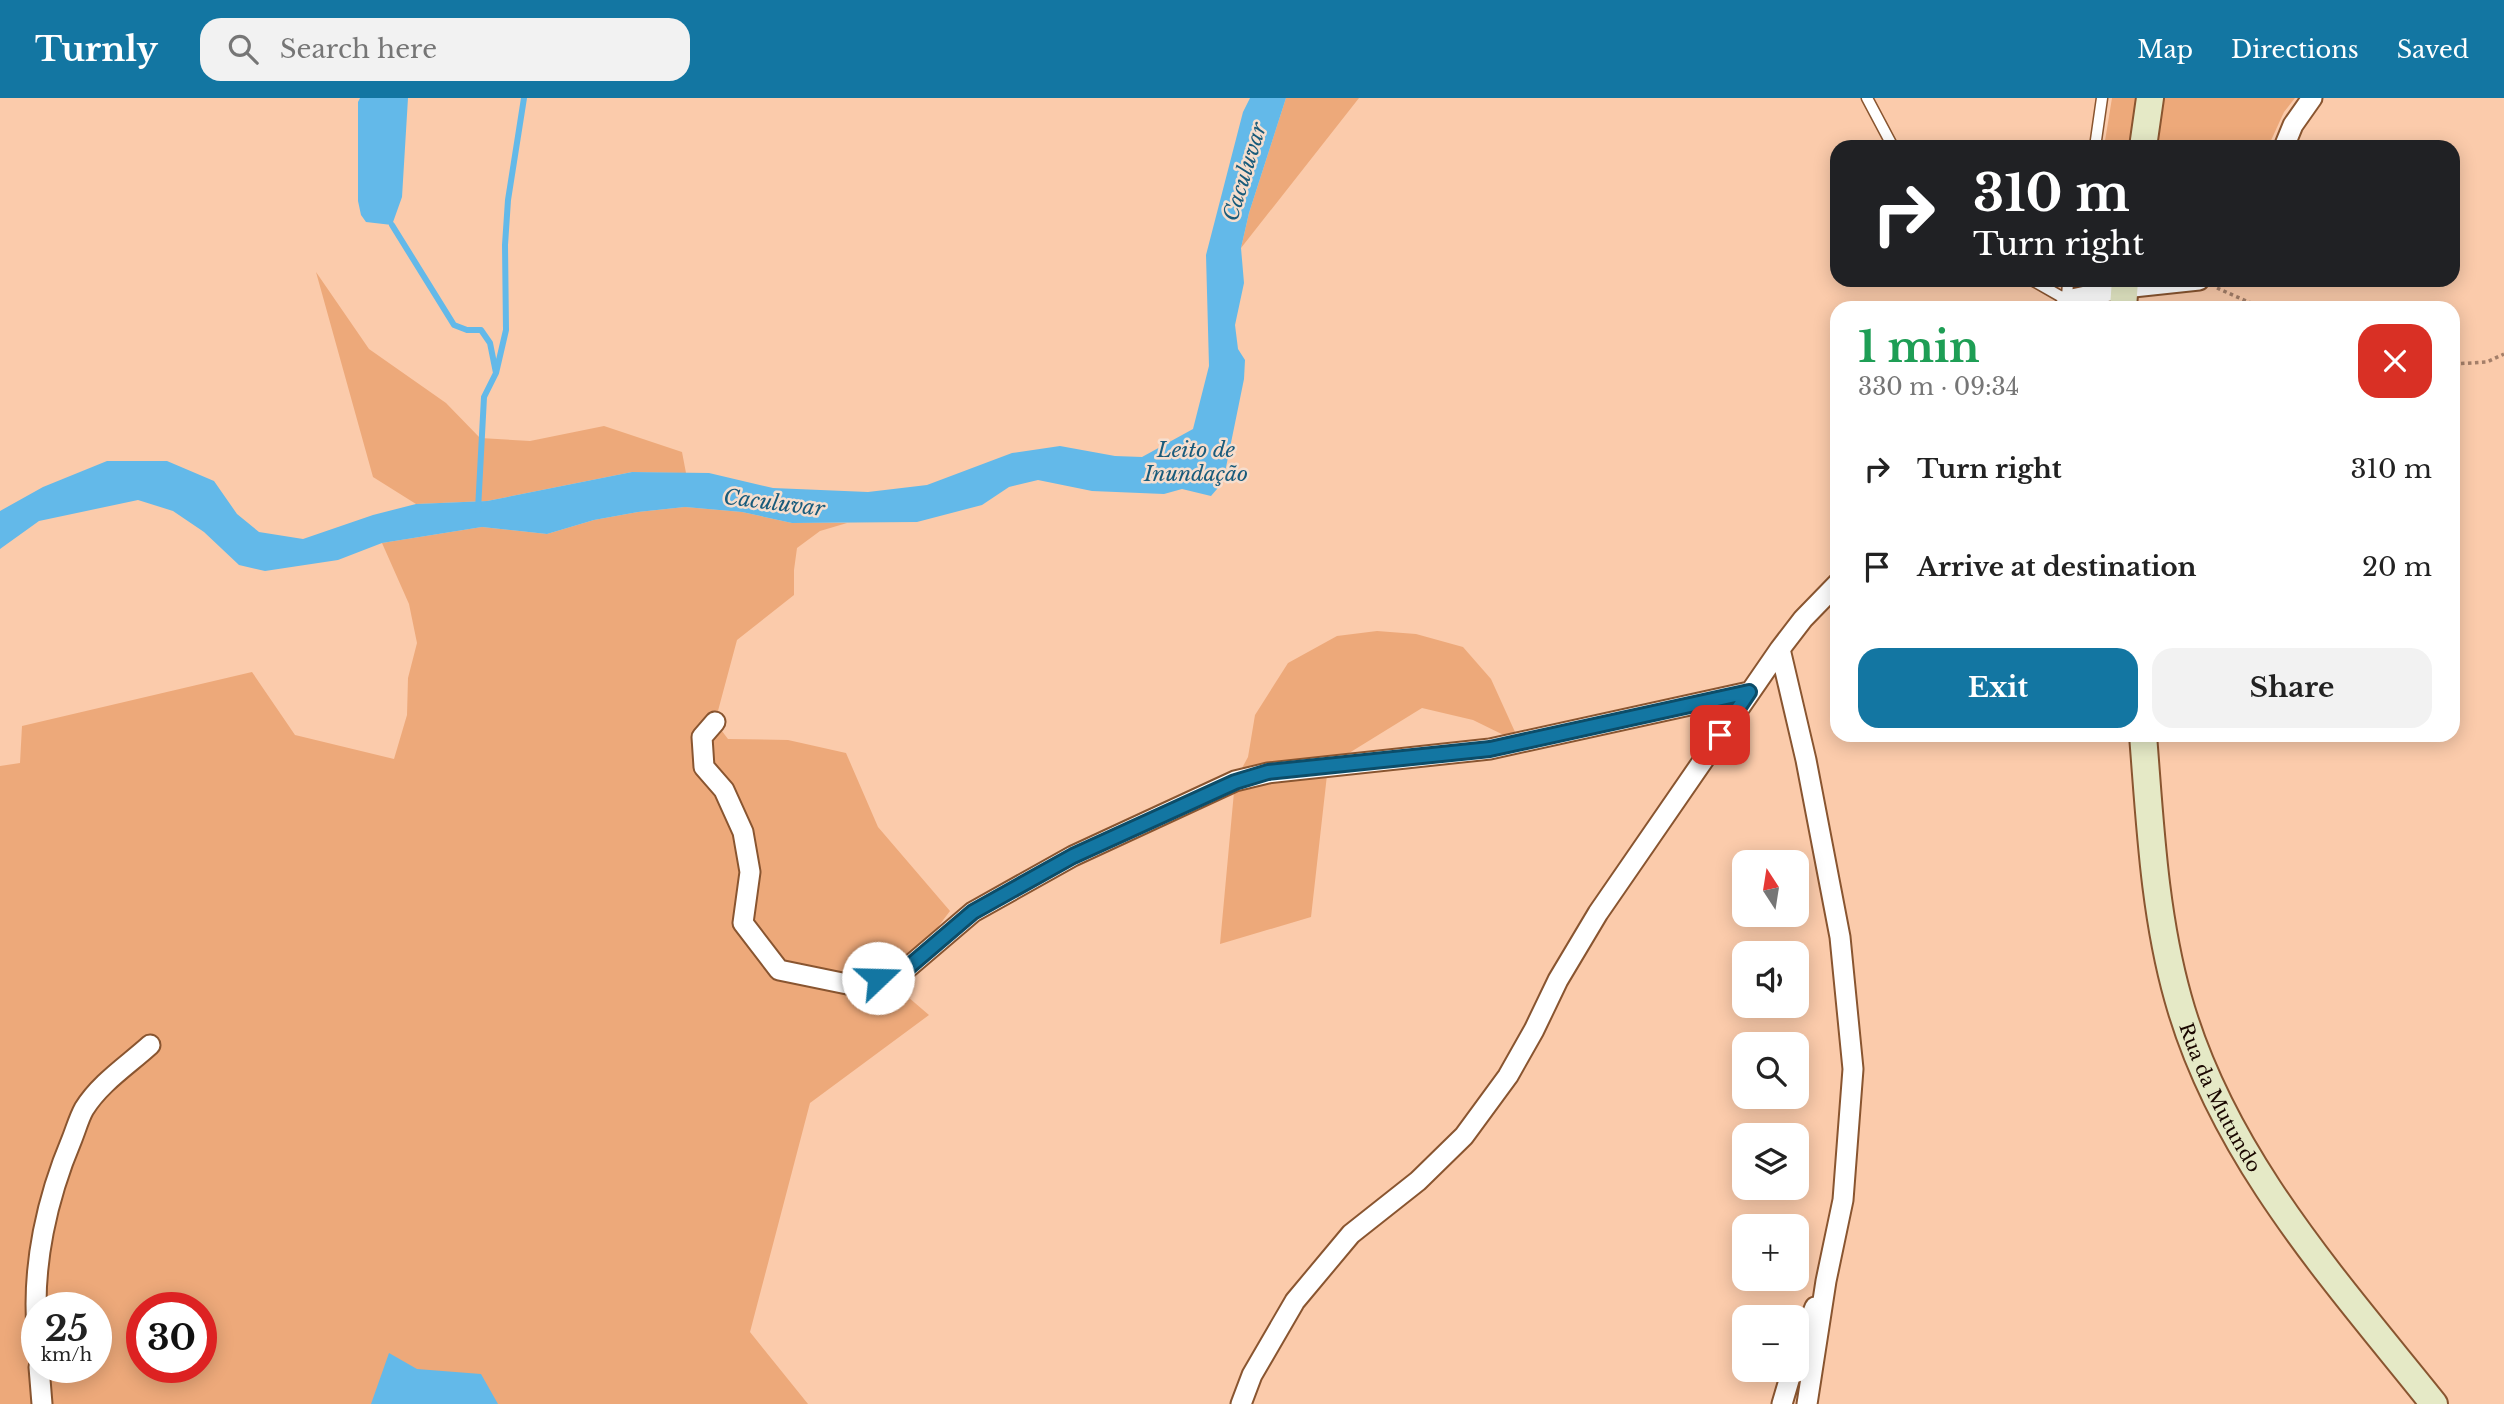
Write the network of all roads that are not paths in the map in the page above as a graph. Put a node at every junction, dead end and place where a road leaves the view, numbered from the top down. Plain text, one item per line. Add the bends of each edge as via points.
1 (1867, 98) edge
2 (2102, 98) edge
3 (2150, 98) edge
4 (2312, 98) edge
5 (1889, 140) edge
6 (2096, 140) edge
7 (2144, 140) edge
8 (2287, 140) edge
9 (2047, 287) edge
10 (2155, 287) edge
11 (2124, 292) edge
12 (2067, 296) edge
13 (1830, 591) edge
14 (1780, 649) junction
15 (1749, 692) junction
16 (715, 722) dead end
17 (2144, 742) edge
18 (150, 1045) dead end
19 (1826, 1281) junction
20 (38, 1292) edge
21 (1809, 1323) edge
22 (1788, 1382) edge
23 (40, 1383) edge
24 (42, 1404) edge
25 (1241, 1404) edge
26 (1782, 1404) edge
27 (1807, 1404) edge
28 (2434, 1404) edge

1 - 5 lane
2 - 6 lane
3 - 7 main road
4 - 8 street
9 - 12 lane
10 - 11 street
11 - 12 street
13 - 14 street
14 - 15 street
14 - 19 street via 1840,937 1853,1069 1843,1200
15 - 16 street via 1490,749 1268,772 1235,782 1073,856 973,912 905,970 852,985 779,970 743,923 750,872 743,832 724,790 704,767 702,737
15 - 25 street via 1584,936 1507,1076 1464,1136 1418,1181 1351,1234 1295,1301 1252,1375
17 - 28 main road, Rua da Mutundo via 2165,934 2178,998 2200,1061 2235,1137 2273,1198
18 - 20 street via 100,1089 84,1110 57,1174 42,1241
19 - 21 street
19 - 27 street
22 - 26 street
23 - 24 street

